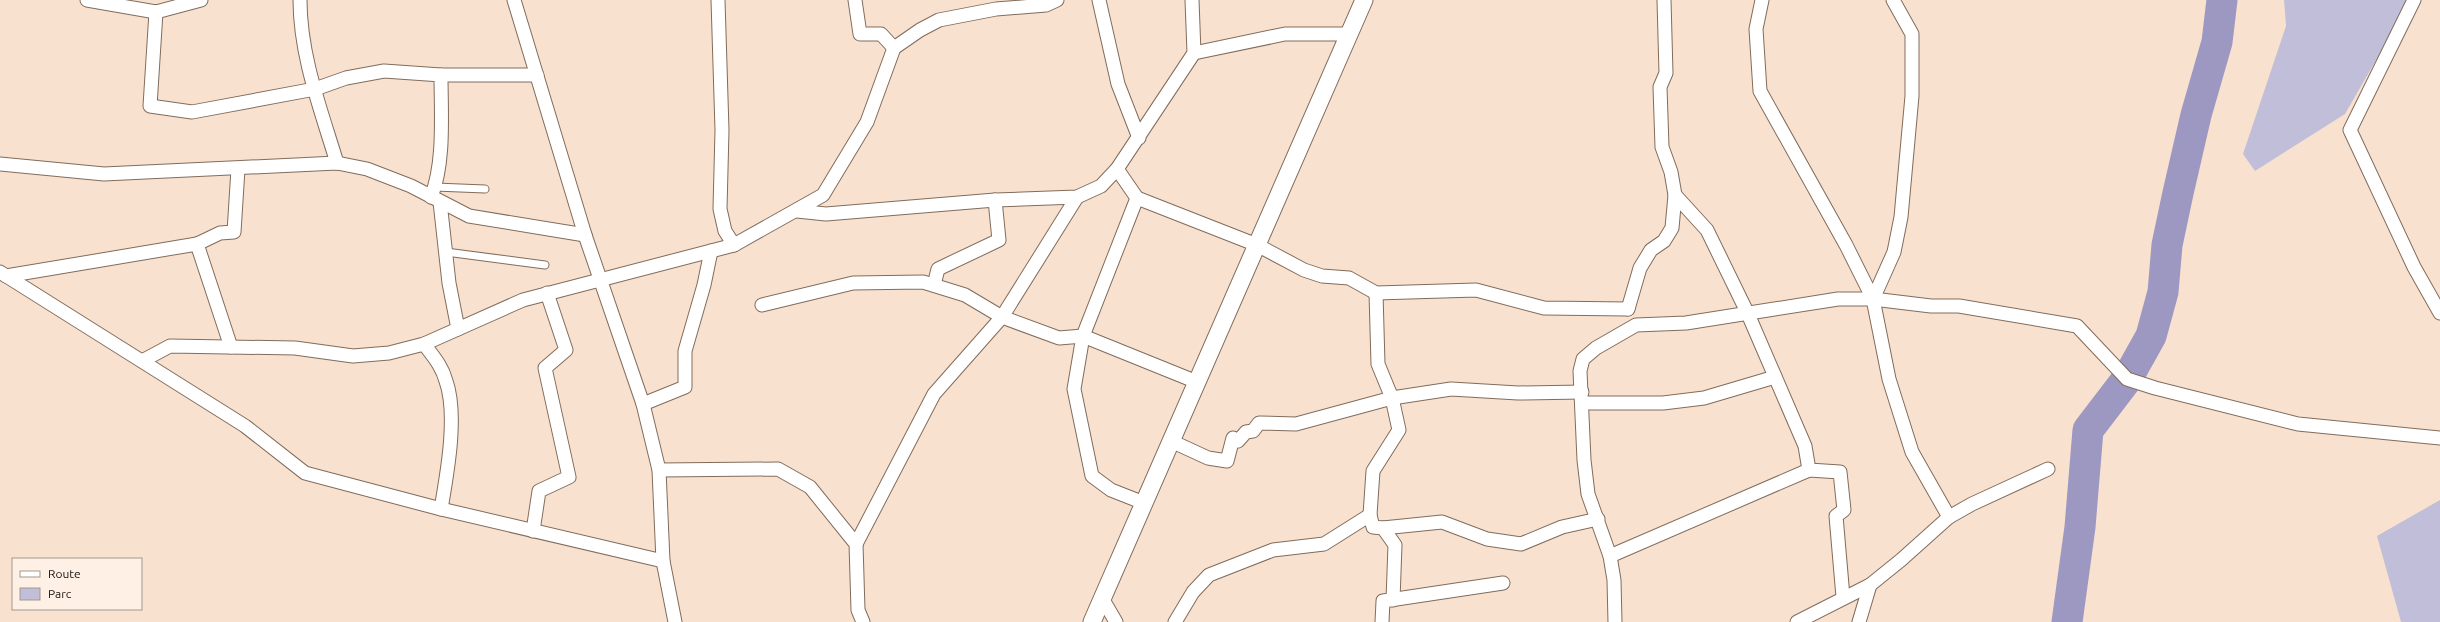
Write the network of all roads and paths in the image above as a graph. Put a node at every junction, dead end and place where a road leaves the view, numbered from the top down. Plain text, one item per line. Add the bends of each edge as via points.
1 (201, 0) edge
2 (300, 0) edge
3 (514, 0) edge
4 (718, 0) edge
5 (855, 0) edge
6 (1057, 0) edge
7 (1099, 0) edge
8 (1192, 0) edge
9 (1364, 0) edge
10 (1664, 0) edge
11 (1762, 0) edge
12 (1893, 0) edge
13 (2414, 0) edge
14 (92, 1) edge
15 (156, 12) junction
16 (1349, 34) junction
17 (894, 48) junction
18 (1194, 53) junction
19 (442, 75) junction
20 (537, 75) junction
21 (315, 88) junction
22 (1139, 138) junction
23 (337, 163) junction
24 (0, 164) edge
25 (238, 169) junction
26 (1118, 169) junction
27 (486, 189) dead end
28 (1674, 195) junction
29 (435, 196) junction
30 (1077, 197) junction
31 (1137, 198) junction
32 (996, 200) junction
33 (797, 211) junction
34 (584, 235) junction
35 (197, 244) junction
36 (734, 244) junction
37 (1257, 245) junction
38 (711, 251) junction
39 (446, 252) junction
40 (545, 265) dead end
41 (3, 274) edge
42 (601, 280) junction
43 (934, 285) junction
44 (1376, 293) junction
45 (547, 294) junction
46 (1873, 299) junction
47 (762, 305) dead end
48 (1628, 309) junction
49 (2440, 313) edge
50 (1748, 314) junction
51 (1002, 317) junction
52 (1636, 324) junction
53 (458, 329) junction
54 (1084, 336) junction
55 (424, 344) junction
56 (231, 347) junction
57 (142, 361) junction
58 (1775, 377) junction
59 (1197, 382) junction
60 (1582, 397) junction
61 (1392, 398) junction
62 (643, 404) junction
63 (2440, 438) edge
64 (1172, 441) junction
65 (2048, 469) dead end
66 (659, 470) junction
67 (1809, 470) junction
68 (1144, 503) junction
69 (441, 509) junction
70 (1370, 515) junction
71 (1949, 517) junction
72 (1598, 519) junction
73 (1383, 528) junction
74 (533, 531) junction
75 (856, 544) junction
76 (1610, 556) junction
77 (663, 561) junction
78 (1503, 583) dead end
79 (1870, 585) junction
80 (1843, 597) junction
81 (1102, 598) junction
82 (1393, 600) junction
83 (675, 622) edge
84 (863, 622) edge
85 (1092, 622) edge
86 (1116, 622) edge
87 (1175, 622) edge
88 (1382, 622) edge
89 (1616, 622) edge
90 (1797, 622) edge
91 (1859, 622) edge

1 - 15 street
2 - 21 street via 300,25
3 - 20 street
4 - 36 street via 722,130 720,209 725,231
5 - 17 street via 860,34 881,34
6 - 17 street via 1046,4 996,9 939,20
7 - 22 street via 1118,84
8 - 18 street
9 - 16 street
10 - 28 street via 1666,73 1660,87 1662,147 1671,172
11 - 46 street via 1756,29 1760,91 1846,245
12 - 46 street via 1912,34 1912,96 1901,217 1894,252
13 - 49 street via 2350,130 2414,267
14 - 15 street
15 - 21 street via 150,106 192,112
16 - 18 street via 1286,34
16 - 37 street
17 - 33 street via 867,122 850,152 823,195
18 - 22 street
19 - 20 street
19 - 21 street via 384,71 346,78
19 - 29 street via 440,146
20 - 34 street
21 - 23 street
22 - 26 street
23 - 25 street
23 - 29 street via 367,169
24 - 25 street via 104,174
25 - 35 street via 234,232 220,233
26 - 30 street via 1101,186
26 - 31 street
27 - 29 lane
28 - 48 street via 1672,228 1664,240 1651,250 1640,268
28 - 50 street via 1707,230
29 - 34 street via 469,216
29 - 39 street
30 - 32 street
30 - 51 street
31 - 37 street
31 - 54 street
32 - 33 street via 921,205 872,212 826,214
32 - 43 street via 998,240 938,269
33 - 36 street
34 - 42 street
35 - 41 street
35 - 56 street
36 - 38 street
37 - 44 street via 1304,270 1322,276 1349,278
37 - 59 street
38 - 42 street
38 - 62 street via 685,351 685,387
39 - 40 lane
39 - 53 street
41 - 57 street
42 - 45 street
42 - 62 street
43 - 47 street via 923,282 853,283
43 - 51 street via 965,295
44 - 48 street via 1476,290 1544,308
44 - 61 street via 1378,364
45 - 53 street via 523,300
45 - 74 street via 566,350 545,368 569,476 539,491
46 - 50 street via 1838,300
46 - 63 street via 1931,306 1959,306 2077,326 2127,379 2155,388 2298,424
46 - 71 street via 1889,380 1912,452
48 - 52 street
50 - 52 street via 1686,323
50 - 58 street
51 - 54 street via 1059,338
51 - 75 street via 934,394
52 - 60 street via 1596,348 1584,359 1580,371
53 - 55 street
54 - 59 street
54 - 68 street via 1074,389 1092,476 1111,490
55 - 56 street via 389,353 353,356 295,348
55 - 69 street via 439,363 447,381 450,398 449,466
56 - 57 street via 170,346
57 - 69 street via 245,426 305,473
58 - 60 street via 1704,398 1664,403
58 - 67 street via 1805,446
59 - 64 street
60 - 61 street via 1451,389
60 - 72 street via 1588,494
61 - 64 street via 1296,424 1259,423 1253,431 1246,432 1238,441 1233,438 1227,461 1208,458
61 - 70 street via 1399,430 1373,471
62 - 66 street
64 - 68 street
65 - 71 street
66 - 75 street via 778,469 810,487
66 - 77 street
67 - 76 street
67 - 80 street via 1840,472 1844,510 1836,516
68 - 81 street
69 - 74 street
70 - 73 street via 1373,527
70 - 87 street via 1324,544 1273,550 1209,575 1193,592
71 - 79 street
72 - 73 street via 1562,527 1521,544 1487,539 1442,522
72 - 76 street
73 - 82 street via 1395,545
74 - 77 street
75 - 84 street via 858,610
76 - 89 street
77 - 83 street
78 - 82 street
79 - 80 street
79 - 91 street
80 - 90 street
81 - 85 street
81 - 86 street
82 - 88 street via 1383,601

